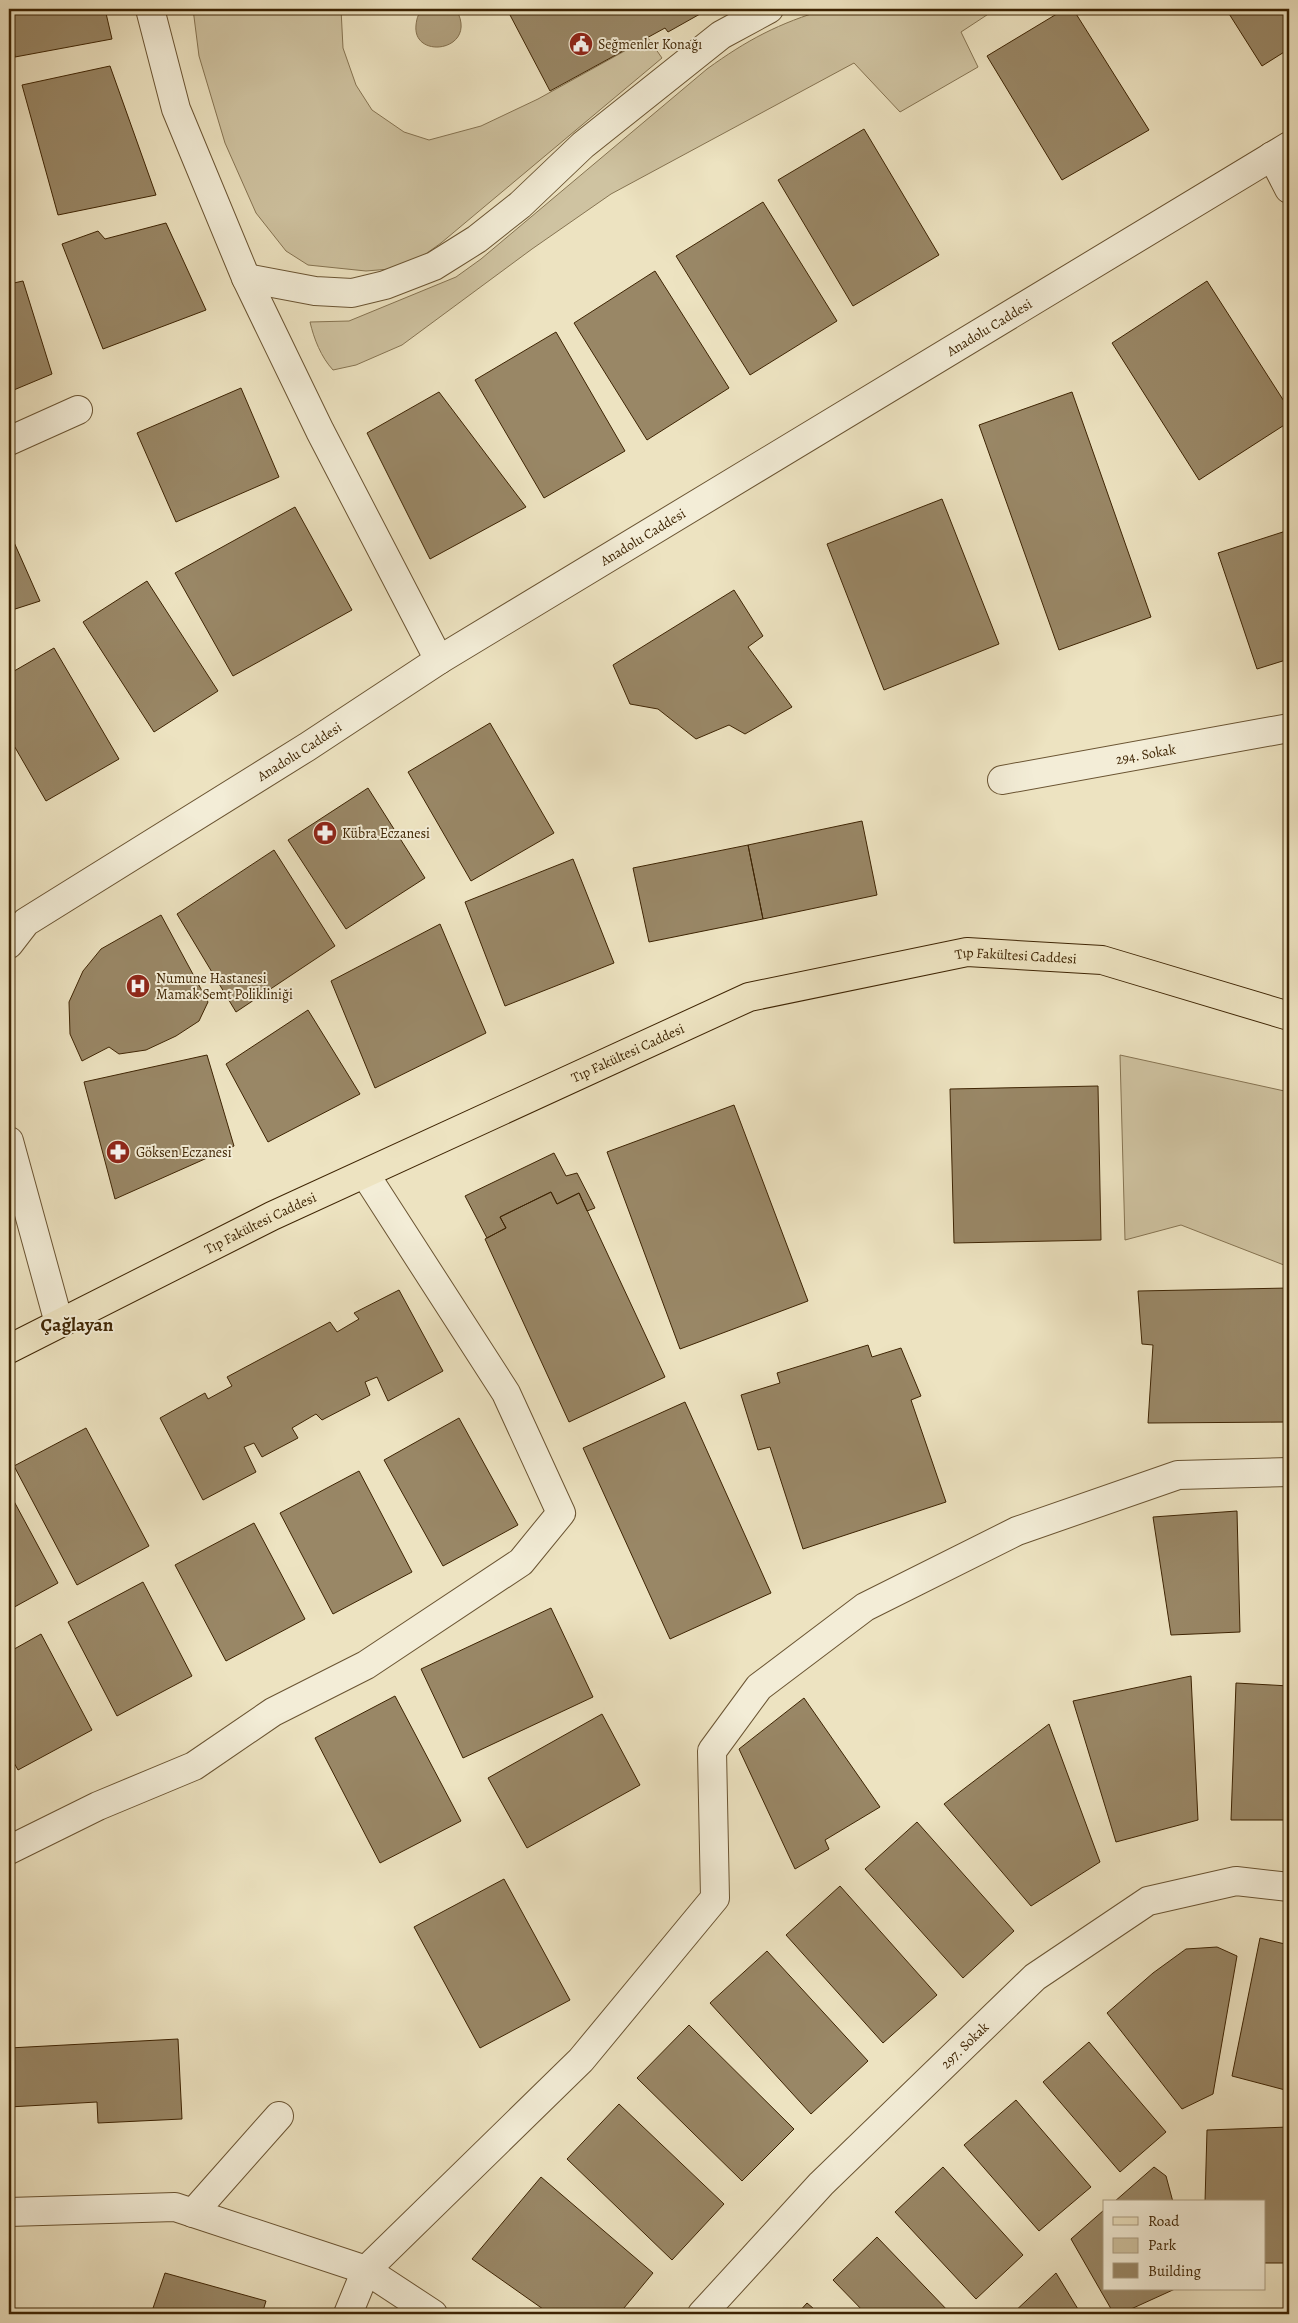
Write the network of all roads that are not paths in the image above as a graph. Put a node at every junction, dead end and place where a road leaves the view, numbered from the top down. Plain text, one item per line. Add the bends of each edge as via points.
1 (150, 9) edge
2 (769, 9) edge
3 (1281, 151) edge
4 (1289, 189) edge
5 (246, 278) junction
6 (78, 410) dead end
7 (9, 441) edge
8 (439, 660) junction
9 (1289, 728) edge
10 (1002, 780) dead end
11 (9, 944) edge
12 (1289, 1016) edge
13 (9, 1141) edge
14 (365, 1174) junction
15 (59, 1323) junction
16 (9, 1349) edge
17 (1289, 1472) edge
18 (9, 1850) edge
19 (1289, 1887) edge
20 (279, 2116) dead end
21 (9, 2212) edge
22 (194, 2213) junction
23 (366, 2270) junction
24 (348, 2314) edge
25 (433, 2314) edge
26 (702, 2314) edge

1 - 5 street via 176,109
2 - 5 street via 721,35 583,145 477,239 434,266 385,285 352,293 315,291
3 - 4 street
3 - 8 street, Anadolu Caddesi
5 - 8 street via 320,431
6 - 7 street
8 - 11 street, Anadolu Caddesi via 307,747 26,922
9 - 10 street, 294. Sokak
12 - 14 main road, Tıp Fakültesi Caddesi via 1102,960 967,952 749,998
13 - 15 street
14 - 15 main road, Tıp Fakültesi Caddesi via 272,1216
14 - 18 street via 506,1393 561,1513 521,1562 366,1665 273,1712 194,1766 98,1806
15 - 16 main road, Tıp Fakültesi Caddesi
17 - 23 street via 1178,1475 1017,1531 865,1607 759,1687 712,1751 715,1898 581,2060
19 - 26 street, 297. Sokak via 1236,1881 1148,1902 1035,1977 821,2184
20 - 22 street
21 - 22 street via 175,2207
22 - 23 street
23 - 24 street
23 - 25 street

